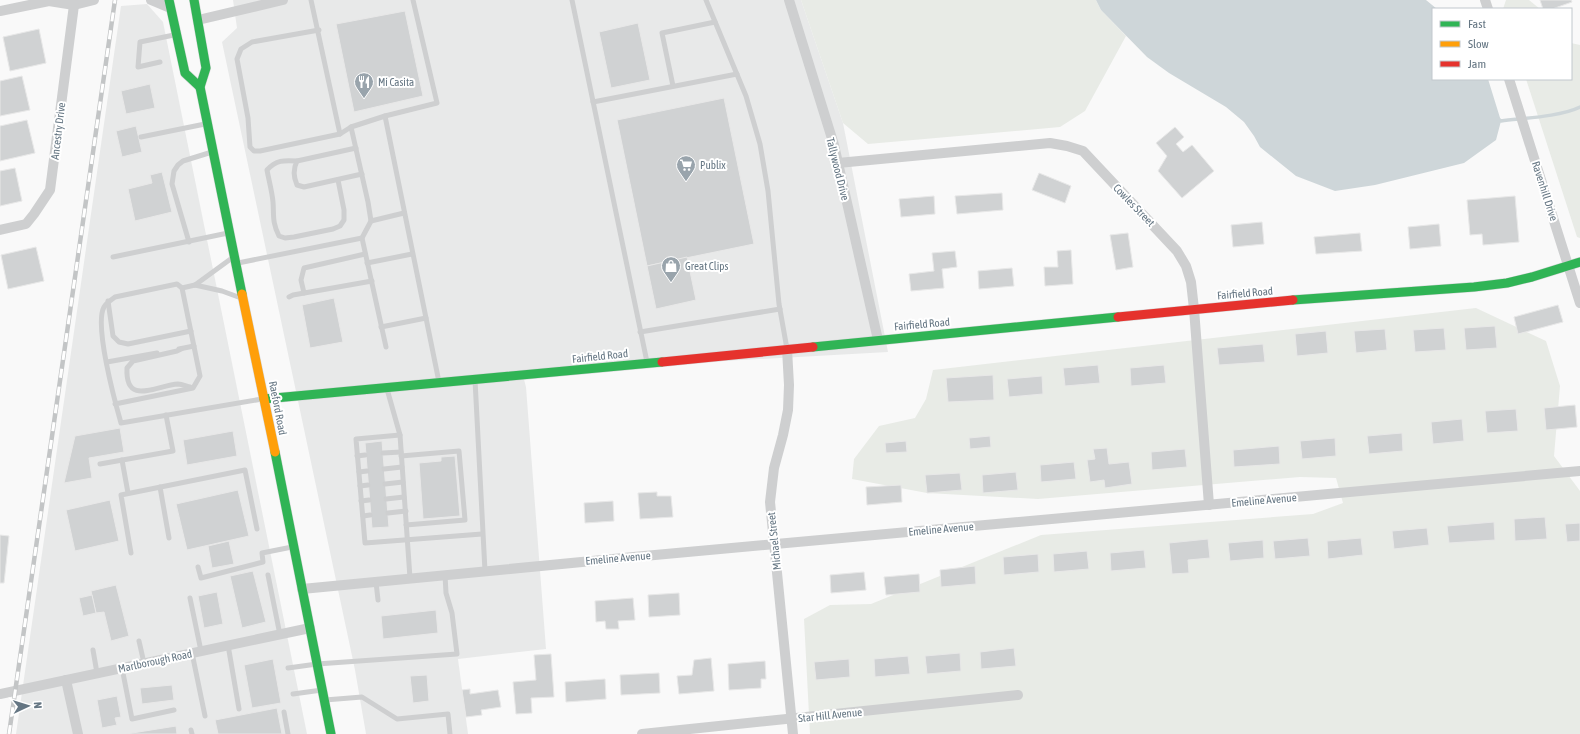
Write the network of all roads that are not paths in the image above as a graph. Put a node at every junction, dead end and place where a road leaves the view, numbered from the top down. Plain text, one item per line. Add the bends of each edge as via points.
1 (94, 0) edge
2 (151, 0) edge
3 (194, 0) edge
4 (283, 0) edge
5 (311, 0) edge
6 (413, 0) edge
7 (572, 0) edge
8 (706, 0) edge
9 (788, 0) edge
10 (170, 4) edge
11 (74, 5) junction
12 (0, 11) edge
13 (198, 20) junction
14 (715, 22) junction
15 (319, 30) junction
16 (176, 35) junction
17 (160, 62) dead end
18 (737, 74) junction
19 (1509, 80) edge
20 (673, 86) junction
21 (200, 87) junction
22 (593, 102) junction
23 (384, 116) junction
24 (207, 124) junction
25 (351, 127) junction
26 (340, 134) junction
27 (142, 137) dead end
28 (356, 148) junction
29 (213, 152) junction
30 (297, 161) junction
31 (838, 163) junction
32 (362, 174) junction
33 (338, 180) junction
34 (404, 212) junction
35 (371, 221) junction
36 (0, 230) edge
37 (230, 233) junction
38 (362, 238) junction
39 (189, 242) junction
40 (365, 254) junction
41 (412, 254) junction
42 (113, 257) dead end
43 (235, 260) junction
44 (1580, 262) edge
45 (367, 263) junction
46 (1568, 265) junction
47 (372, 281) junction
48 (195, 285) junction
49 (182, 288) junction
50 (304, 293) junction
51 (289, 297) dead end
52 (243, 298) junction
53 (108, 301) junction
54 (1580, 304) edge
55 (780, 309) junction
56 (1194, 309) junction
57 (426, 318) junction
58 (381, 327) junction
59 (191, 331) junction
60 (640, 332) junction
61 (878, 340) junction
62 (194, 346) junction
63 (386, 347) dead end
64 (181, 349) junction
65 (787, 349) junction
66 (107, 362) junction
67 (647, 363) junction
68 (475, 379) junction
69 (439, 383) junction
70 (193, 388) junction
71 (386, 388) junction
72 (264, 399) junction
73 (115, 404) junction
74 (166, 415) junction
75 (400, 435) junction
76 (383, 454) dead end
77 (401, 454) junction
78 (366, 455) dead end
79 (358, 456) junction
80 (122, 460) junction
81 (100, 464) dead end
82 (402, 467) junction
83 (384, 469) dead end
84 (367, 470) dead end
85 (359, 472) junction
86 (1580, 472) edge
87 (403, 482) junction
88 (385, 484) dead end
89 (368, 485) dead end
90 (360, 486) junction
91 (160, 487) junction
92 (128, 493) junction
93 (404, 497) junction
94 (386, 499) dead end
95 (369, 500) dead end
96 (362, 501) junction
97 (1208, 505) junction
98 (406, 512) junction
99 (388, 513) dead end
100 (370, 515) dead end
101 (363, 516) junction
102 (406, 524) junction
103 (257, 529) dead end
104 (482, 534) junction
105 (169, 538) dead end
106 (408, 540) junction
107 (775, 544) junction
108 (294, 546) junction
109 (131, 553) dead end
110 (198, 567) dead end
111 (485, 571) junction
112 (268, 575) dead end
113 (445, 575) junction
114 (410, 578) junction
115 (376, 582) junction
116 (302, 589) junction
117 (190, 598) dead end
118 (378, 600) dead end
119 (310, 628) junction
120 (280, 635) junction
121 (139, 640) dead end
122 (228, 646) junction
123 (93, 650) dead end
124 (197, 652) junction
125 (144, 663) junction
126 (317, 664) junction
127 (122, 668) junction
128 (288, 668) dead end
129 (97, 673) junction
130 (66, 680) junction
131 (322, 690) junction
132 (0, 694) edge
133 (293, 694) dead end
134 (1018, 695) dead end
135 (324, 700) junction
136 (239, 709) dead end
137 (174, 710) dead end
138 (284, 712) dead end
139 (205, 716) dead end
140 (792, 719) junction
141 (78, 734) edge
142 (288, 734) edge
143 (331, 734) edge
144 (450, 734) edge
145 (642, 734) edge
146 (792, 734) edge

1 - 11 street
2 - 10 street
3 - 13 street, Raeford Road
4 - 13 street
5 - 15 lane
6 - 23 lane via 437,103
7 - 22 lane
8 - 14 lane
9 - 31 street, Tallywood Drive
10 - 16 street
11 - 12 street via 49,2
11 - 36 street, Ancestry Drive via 50,190 26,224
13 - 21 street, Raeford Road via 206,68
14 - 18 lane
14 - 20 lane via 662,33
15 - 26 lane
15 - 26 lane via 252,42 242,49 237,59 248,118 250,146 254,151
16 - 17 lane via 140,42 138,67
16 - 21 street via 185,73
18 - 20 lane
18 - 55 lane via 760,144 768,191
19 - 46 street, Ravenhill Drive
20 - 22 lane
21 - 24 street, Raeford Road
22 - 60 lane
23 - 25 lane
23 - 34 lane
24 - 27 lane
24 - 29 street, Raeford Road
25 - 26 lane
25 - 28 lane
28 - 30 lane
28 - 32 lane
29 - 37 street, Raeford Road
29 - 39 lane via 183,161 174,171 172,184
30 - 33 lane via 294,167 297,184 304,187
30 - 33 lane via 283,160 273,164 268,170 272,214 279,236 294,237 340,226 344,220 344,210
31 - 56 street, Cowles Street via 1050,143 1083,151 1177,251 1186,266 1191,282
31 - 61 street, Tallywood Drive
32 - 33 lane
32 - 35 lane
34 - 35 lane
34 - 41 lane
35 - 38 lane
37 - 39 lane
37 - 43 street, Raeford Road
38 - 40 lane
38 - 43 lane
39 - 42 lane
40 - 45 lane
40 - 50 lane via 304,268 300,280
41 - 45 lane
41 - 57 lane
43 - 48 lane
43 - 52 street, Raeford Road
44 - 46 street, Fairfield Road
45 - 47 lane
46 - 54 street, Ravenhill Drive
46 - 56 street, Fairfield Road via 1508,283
47 - 50 lane
47 - 58 lane
48 - 49 lane
48 - 52 lane
49 - 53 lane via 177,284 115,297
49 - 59 lane
50 - 51 lane
52 - 72 street, Raeford Road
53 - 59 lane via 113,336 119,342 128,344
53 - 66 lane via 103,308 101,333
55 - 60 lane
55 - 65 lane
56 - 61 street, Fairfield Road
56 - 97 street, Cowles Street
57 - 58 lane
57 - 69 lane
58 - 63 lane
59 - 62 lane
60 - 67 lane
61 - 65 street, Fairfield Road
62 - 64 lane
62 - 70 lane via 200,376
64 - 66 lane
64 - 70 lane via 133,361 127,368 128,383 139,391 178,384
65 - 67 street, Fairfield Road
65 - 107 street, Michael Street via 788,410 784,436 774,468 770,502
66 - 73 lane
67 - 68 street, Fairfield Road
68 - 69 street, Fairfield Road
68 - 104 lane
69 - 71 street, Fairfield Road
70 - 73 lane
71 - 72 street, Fairfield Road
71 - 75 lane
72 - 74 lane
72 - 108 street, Raeford Road
73 - 74 lane via 121,423
74 - 80 lane via 173,451
75 - 77 lane
75 - 79 lane via 356,438
76 - 77 lane
77 - 82 lane
77 - 102 lane via 459,451 465,520
78 - 79 lane
79 - 85 lane
80 - 81 lane
80 - 92 lane
82 - 83 lane
82 - 87 lane
84 - 85 lane
85 - 90 lane
86 - 97 street, Emeline Avenue
87 - 88 lane
87 - 93 lane
89 - 90 lane
90 - 96 lane
91 - 92 lane
91 - 103 lane via 245,470
91 - 105 lane
92 - 109 lane via 121,494
93 - 94 lane
93 - 98 lane
95 - 96 lane
96 - 101 lane
97 - 107 street, Emeline Avenue
98 - 99 lane
98 - 102 lane
100 - 101 lane
101 - 106 lane via 365,543
102 - 106 lane
104 - 106 lane
104 - 111 lane
106 - 114 lane
107 - 111 street, Emeline Avenue
107 - 140 street, Michael Street
108 - 110 lane via 262,553 264,562 201,578
108 - 116 street, Raeford Road
111 - 113 street, Emeline Avenue
112 - 120 lane
113 - 114 street, Emeline Avenue
113 - 126 lane via 457,654
114 - 115 street, Emeline Avenue
115 - 116 street, Emeline Avenue
115 - 118 lane
116 - 119 street, Raeford Road
117 - 124 lane
119 - 120 street, Marlborough Road
119 - 126 street, Raeford Road
120 - 122 street, Marlborough Road
121 - 125 lane
122 - 124 street, Marlborough Road
122 - 136 lane
123 - 129 lane
124 - 125 street, Marlborough Road
124 - 139 lane
125 - 127 street, Marlborough Road
126 - 128 lane
126 - 131 street, Raeford Road
127 - 129 street, Marlborough Road
127 - 137 lane via 132,719
129 - 130 street, Marlborough Road
130 - 132 street, Marlborough Road
130 - 141 street
131 - 133 lane
131 - 135 street, Raeford Road
134 - 140 street, Star Hill Avenue
135 - 143 street, Raeford Road
135 - 144 lane via 362,697 397,719 448,714
138 - 142 lane
140 - 145 street, Star Hill Avenue
140 - 146 street, Michael Street

